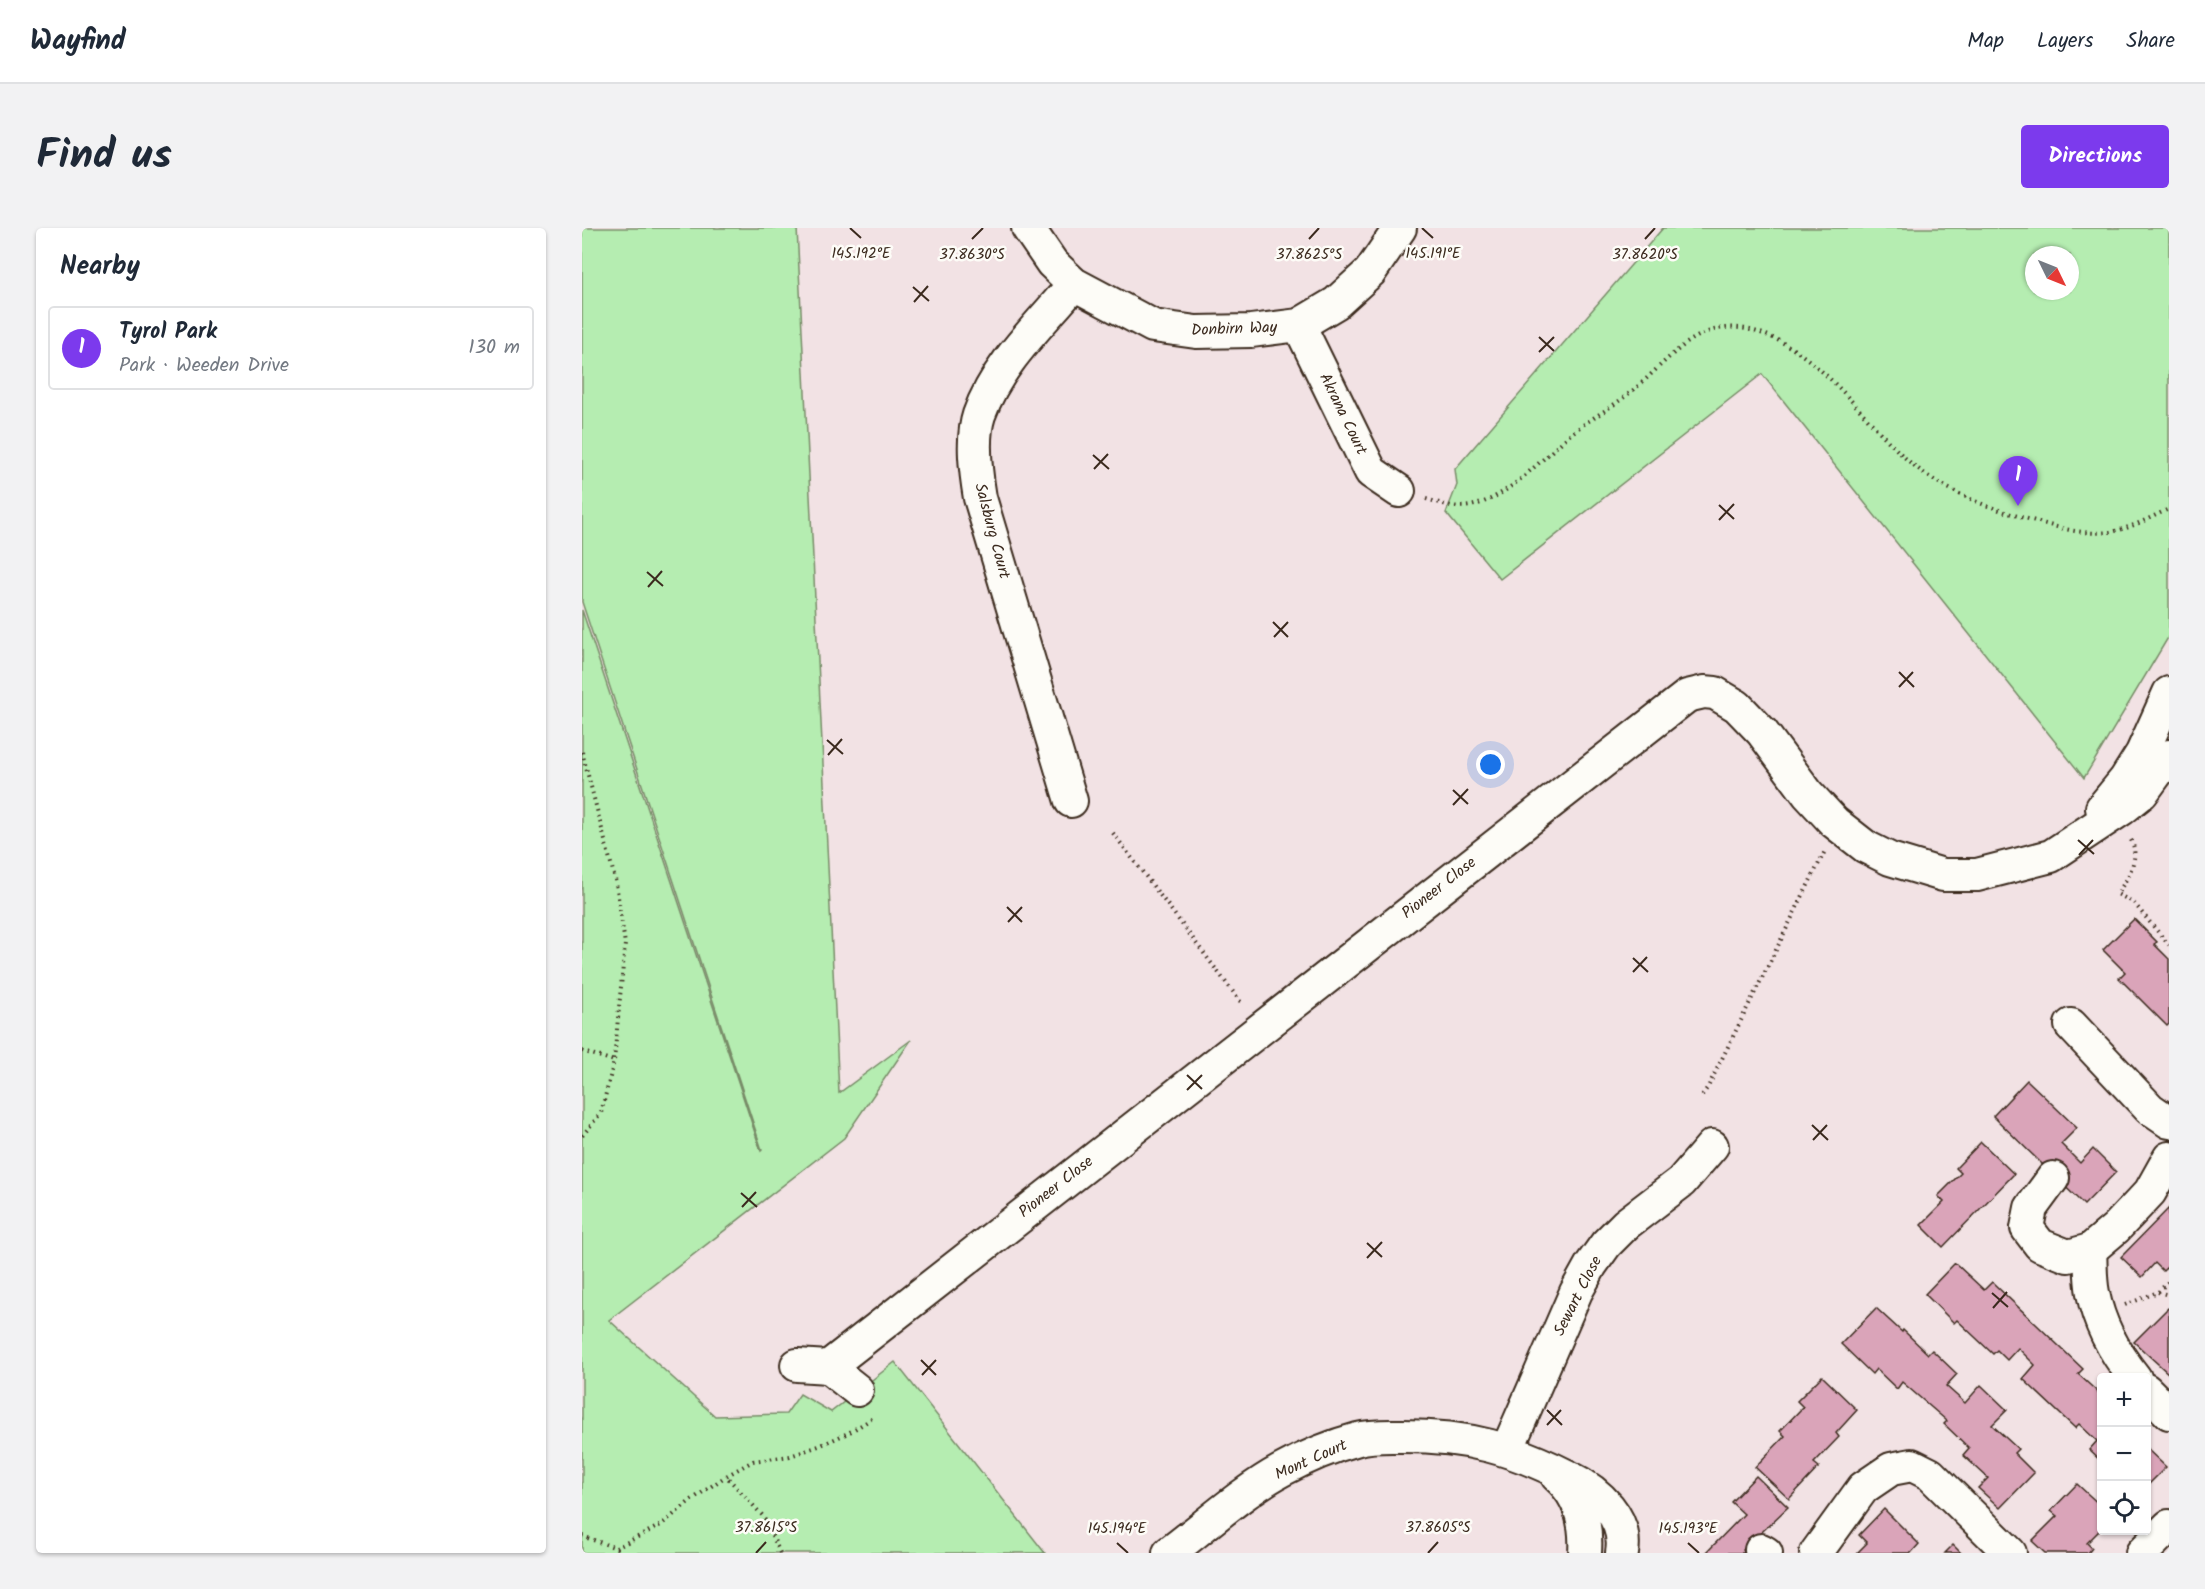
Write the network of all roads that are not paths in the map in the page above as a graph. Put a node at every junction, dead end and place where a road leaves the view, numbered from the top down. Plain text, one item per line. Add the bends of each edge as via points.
1 (1028, 228) edge
2 (1400, 228) edge
3 (1074, 284) junction
4 (1299, 325) junction
5 (1399, 491) road end
6 (2169, 693) edge
7 (2169, 756) edge
8 (1071, 801) dead end
9 (2072, 843) junction
10 (2071, 1025) dead end
11 (2169, 1122) edge
12 (1712, 1146) dead end
13 (2169, 1158) edge
14 (2054, 1178) dead end
15 (2090, 1250) junction
16 (797, 1365) dead end
17 (828, 1367) junction
18 (2132, 1373) edge
19 (2151, 1395) edge
20 (867, 1401) road end
21 (2169, 1413) edge
22 (1507, 1450) junction
23 (1546, 1465) junction
24 (2169, 1526) edge
25 (1169, 1553) edge
26 (1585, 1553) edge
27 (1622, 1553) edge
28 (1816, 1553) edge
29 (2010, 1553) edge
30 (2142, 1553) edge

1 - 3 street, Donbirn Way via 1052,262
2 - 4 street, Donbirn Way via 1370,272 1336,303
3 - 4 street, Donbirn Way via 1153,326 1207,332
3 - 8 street, Salsburg Court via 997,375 978,417 975,464 980,498
4 - 5 street, Akrana Court via 1371,472
6 - 9 street via 2125,780
7 - 9 street via 2142,793
9 - 17 street, Pioneer Close via 2050,856 1977,875 1942,875 1890,859 1866,847 1834,822 1737,706 1715,693 1687,696
10 - 11 street via 2150,1109
12 - 22 street, Sewart Close via 1681,1182 1626,1224 1591,1264
13 - 15 street via 2150,1192
14 - 15 street via 2031,1208 2026,1228 2040,1245 2068,1256
15 - 18 street via 2093,1293 2100,1315 2116,1354
16 - 17 street
17 - 20 street
19 - 21 street
22 - 23 street, Mont Court
22 - 25 street, Mont Court via 1434,1436 1360,1438 1281,1470
23 - 26 street, Mont Court via 1564,1482 1582,1515 1586,1527
23 - 27 street, Mont Court via 1579,1482 1614,1513 1622,1530
24 - 30 street
28 - 29 street via 1863,1488 1891,1470 1912,1465 1929,1474

